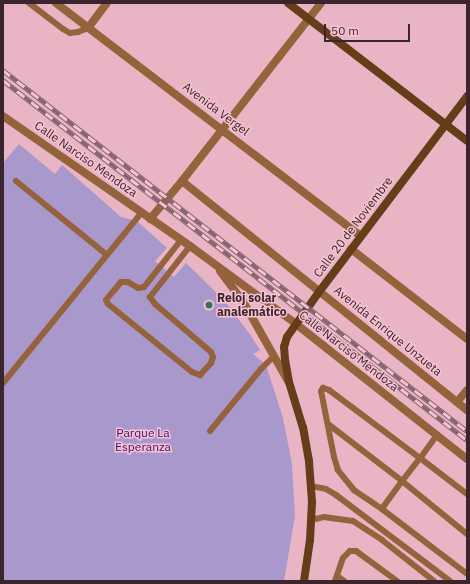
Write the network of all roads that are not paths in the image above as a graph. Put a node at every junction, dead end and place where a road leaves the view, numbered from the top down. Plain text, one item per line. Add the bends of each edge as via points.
1 (29, 3) edge
2 (56, 3) edge
3 (107, 3) edge
4 (288, 3) edge
5 (321, 3) edge
6 (309, 19) junction
7 (88, 28) junction
8 (467, 96) edge
9 (3, 116) edge
10 (445, 124) junction
11 (223, 128) junction
12 (467, 141) edge
13 (16, 181) dead end
14 (182, 181) junction
15 (141, 213) junction
16 (150, 219) junction
17 (361, 236) junction
18 (181, 240) junction
19 (190, 246) junction
20 (351, 249) junction
21 (107, 255) junction
22 (215, 264) junction
23 (319, 292) junction
24 (296, 324) junction
25 (467, 338) edge
26 (274, 356) junction
27 (289, 382) junction
28 (3, 383) edge
29 (467, 390) edge
30 (457, 402) junction
31 (467, 410) edge
32 (328, 424) junction
33 (210, 431) dead end
34 (437, 435) junction
35 (420, 458) junction
36 (467, 459) edge
37 (402, 481) junction
38 (311, 486) junction
39 (467, 494) edge
40 (382, 510) junction
41 (311, 520) junction
42 (467, 534) edge
43 (467, 574) edge
44 (336, 578) edge
45 (304, 581) edge
46 (344, 581) edge
47 (397, 581) edge
48 (434, 581) edge
49 (450, 581) edge

1 - 7 lane via 70,33
2 - 7 street, Avenida Vergel
3 - 7 street
4 - 6 main road
5 - 6 street
6 - 10 main road
6 - 11 street
7 - 11 street, Avenida Vergel
8 - 10 main road, Calle 20 de Noviembre
9 - 15 street, Calle Narciso Mendoza
10 - 12 main road
10 - 17 main road, Calle 20 de Noviembre
11 - 14 street
11 - 17 street, Avenida Vergel
13 - 21 lane
14 - 16 street
14 - 23 street, Avenida Enrique Unzueta
15 - 16 street, Calle Narciso Mendoza
15 - 21 lane
16 - 18 street, Calle Narciso Mendoza
17 - 20 main road, Calle 20 de Noviembre
18 - 19 street, Calle Narciso Mendoza
18 - 19 lane via 144,287 138,288 128,282 121,282 106,300 192,372 200,375 211,363 211,352 150,297
19 - 22 street, Calle Narciso Mendoza
20 - 23 main road, Calle 20 de Noviembre
20 - 25 street
21 - 28 lane
22 - 24 street, Calle Narciso Mendoza
22 - 26 street, Calle Narciso Mendoza via 244,304
23 - 24 main road, Calle 20 de Noviembre
23 - 30 street, Avenida Enrique Unzueta
24 - 27 main road, Calle 20 de Noviembre via 284,347
24 - 34 street, Calle Narciso Mendoza
26 - 27 street, Calle Narciso Mendoza
26 - 33 lane
27 - 38 main road, Calle 20 de Noviembre via 303,428
29 - 30 street
30 - 31 street, Avenida Enrique Unzueta
32 - 35 lane via 323,388
32 - 37 lane
32 - 40 lane via 338,470 354,490
34 - 35 lane
34 - 36 street, Calle Narciso Mendoza
35 - 37 lane
35 - 39 lane
37 - 40 lane
37 - 42 lane
38 - 41 main road, Calle 20 de Noviembre
38 - 49 lane via 326,489 336,495
40 - 43 lane
41 - 45 main road, Calle 20 de Noviembre
41 - 48 lane via 334,517 353,521
44 - 46 lane
44 - 47 lane via 343,558 350,551 356,551

